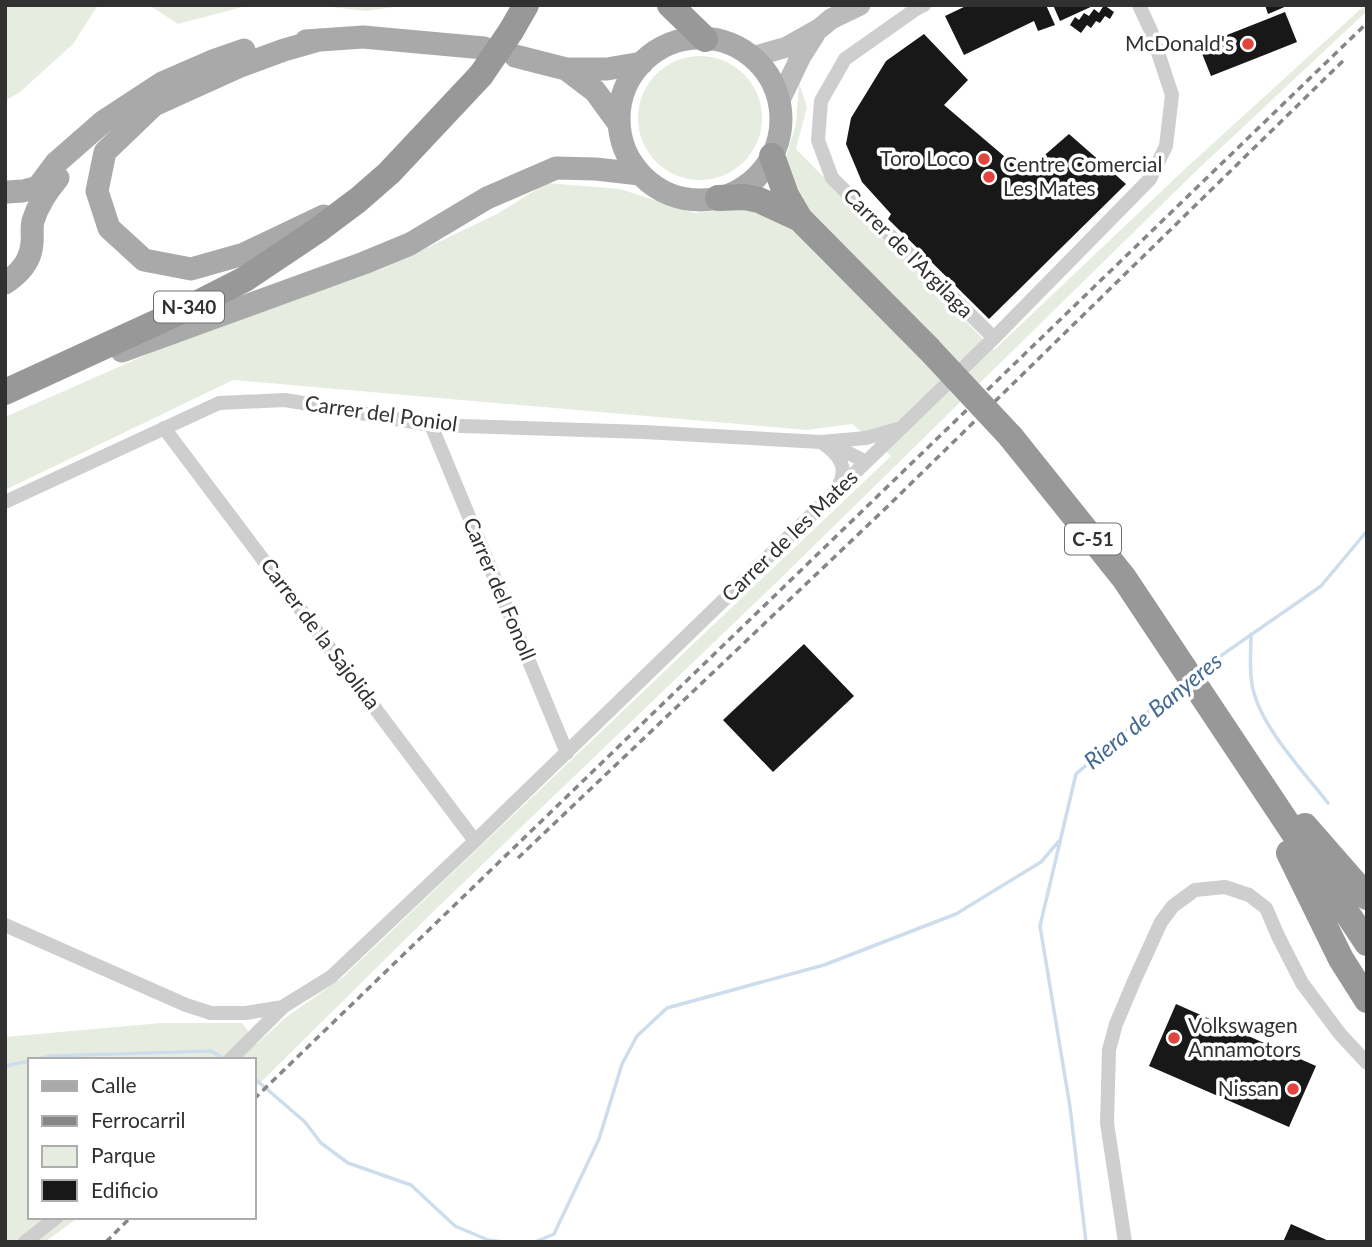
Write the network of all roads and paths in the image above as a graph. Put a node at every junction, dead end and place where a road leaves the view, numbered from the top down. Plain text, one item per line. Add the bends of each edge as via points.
1 (526, 5) edge
2 (670, 5) edge
3 (860, 5) edge
4 (924, 5) edge
5 (1139, 5) edge
6 (818, 29) junction
7 (705, 39) junction
8 (319, 40) junction
9 (513, 43) junction
10 (484, 48) dead end
11 (284, 50) junction
12 (752, 57) junction
13 (642, 64) junction
14 (566, 69) junction
15 (779, 102) junction
16 (619, 124) junction
17 (772, 156) junction
18 (640, 174) junction
19 (6, 192) edge
20 (718, 198) junction
21 (358, 200) junction
22 (800, 219) junction
23 (32, 226) junction
24 (5, 283) edge
25 (994, 338) junction
26 (5, 391) edge
27 (5, 404) edge
28 (431, 425) junction
29 (164, 428) junction
30 (898, 429) junction
31 (821, 442) junction
32 (866, 462) junction
33 (829, 499) junction
34 (5, 502) edge
35 (1235, 745) junction
36 (567, 753) junction
37 (475, 841) junction
38 (1367, 897) edge
39 (5, 925) edge
40 (1367, 943) edge
41 (1367, 1000) edge
42 (284, 1006) junction
43 (232, 1058) edge
44 (1367, 1063) edge
45 (54, 1219) edge
46 (25, 1242) edge
47 (1125, 1242) edge

1 - 9 highway, N-340
2 - 7 highway
3 - 6 street
4 - 25 street, Carrer de l'Argilaga via 845,60 821,101 818,140 832,178
5 - 25 street, Carrer de les Mates via 1172,94 1166,146 1150,180
6 - 12 street via 787,47
6 - 15 street
7 - 12 main road
7 - 13 main road via 670,44
8 - 10 main road via 363,37
8 - 11 main road
8 - 19 main road via 266,44 162,83 104,121 56,163 38,187
9 - 14 main road
9 - 21 highway, N-340, bridge
11 - 21 main road via 154,105 105,152 97,191 109,228 144,260 191,269 244,254
11 - 23 main road via 257,53 208,69 111,127 45,194
12 - 15 main road via 766,73
13 - 14 main road
13 - 16 main road via 624,91
14 - 16 main road via 595,91
15 - 17 main road via 780,130
16 - 18 main road via 623,145
17 - 20 main road via 750,183
17 - 22 highway, C-51
18 - 20 main road via 659,189 682,198
18 - 27 main road via 556,168 487,198 410,244 137,345
19 - 23 main road via 18,201
20 - 22 highway, C-51 via 759,200
21 - 26 highway, N-340 via 245,279
22 - 35 highway, C-51, bridge via 1011,436 1124,578
23 - 24 main road via 33,245 27,262
25 - 30 street, Carrer de les Mates
28 - 29 street, Carrer del Poniol via 285,400 219,403
28 - 31 street, Carrer del Poniol
28 - 36 street, Carrer del Fonoll
29 - 34 street, Carrer del Poniol
29 - 37 street, Carrer de la Sajolida
30 - 31 street, Carrer del Poniol via 866,438
30 - 32 street, Carrer de les Mates
31 - 32 street, Carrer del Poniol
31 - 33 street via 838,455 843,471
32 - 33 street, Carrer de les Mates
33 - 36 street, Carrer de les Mates
35 - 38 highway, C-51
35 - 40 highway, C-51
35 - 41 highway via 1341,959
36 - 37 street, Carrer de les Mates
37 - 42 street, Carrer de les Mates via 331,977
39 - 42 street via 211,1013
42 - 43 street
44 - 47 street via 1303,983 1266,908 1249,895 1225,887 1195,890 1173,906 1135,979 1109,1050 1107,1123
45 - 46 street

